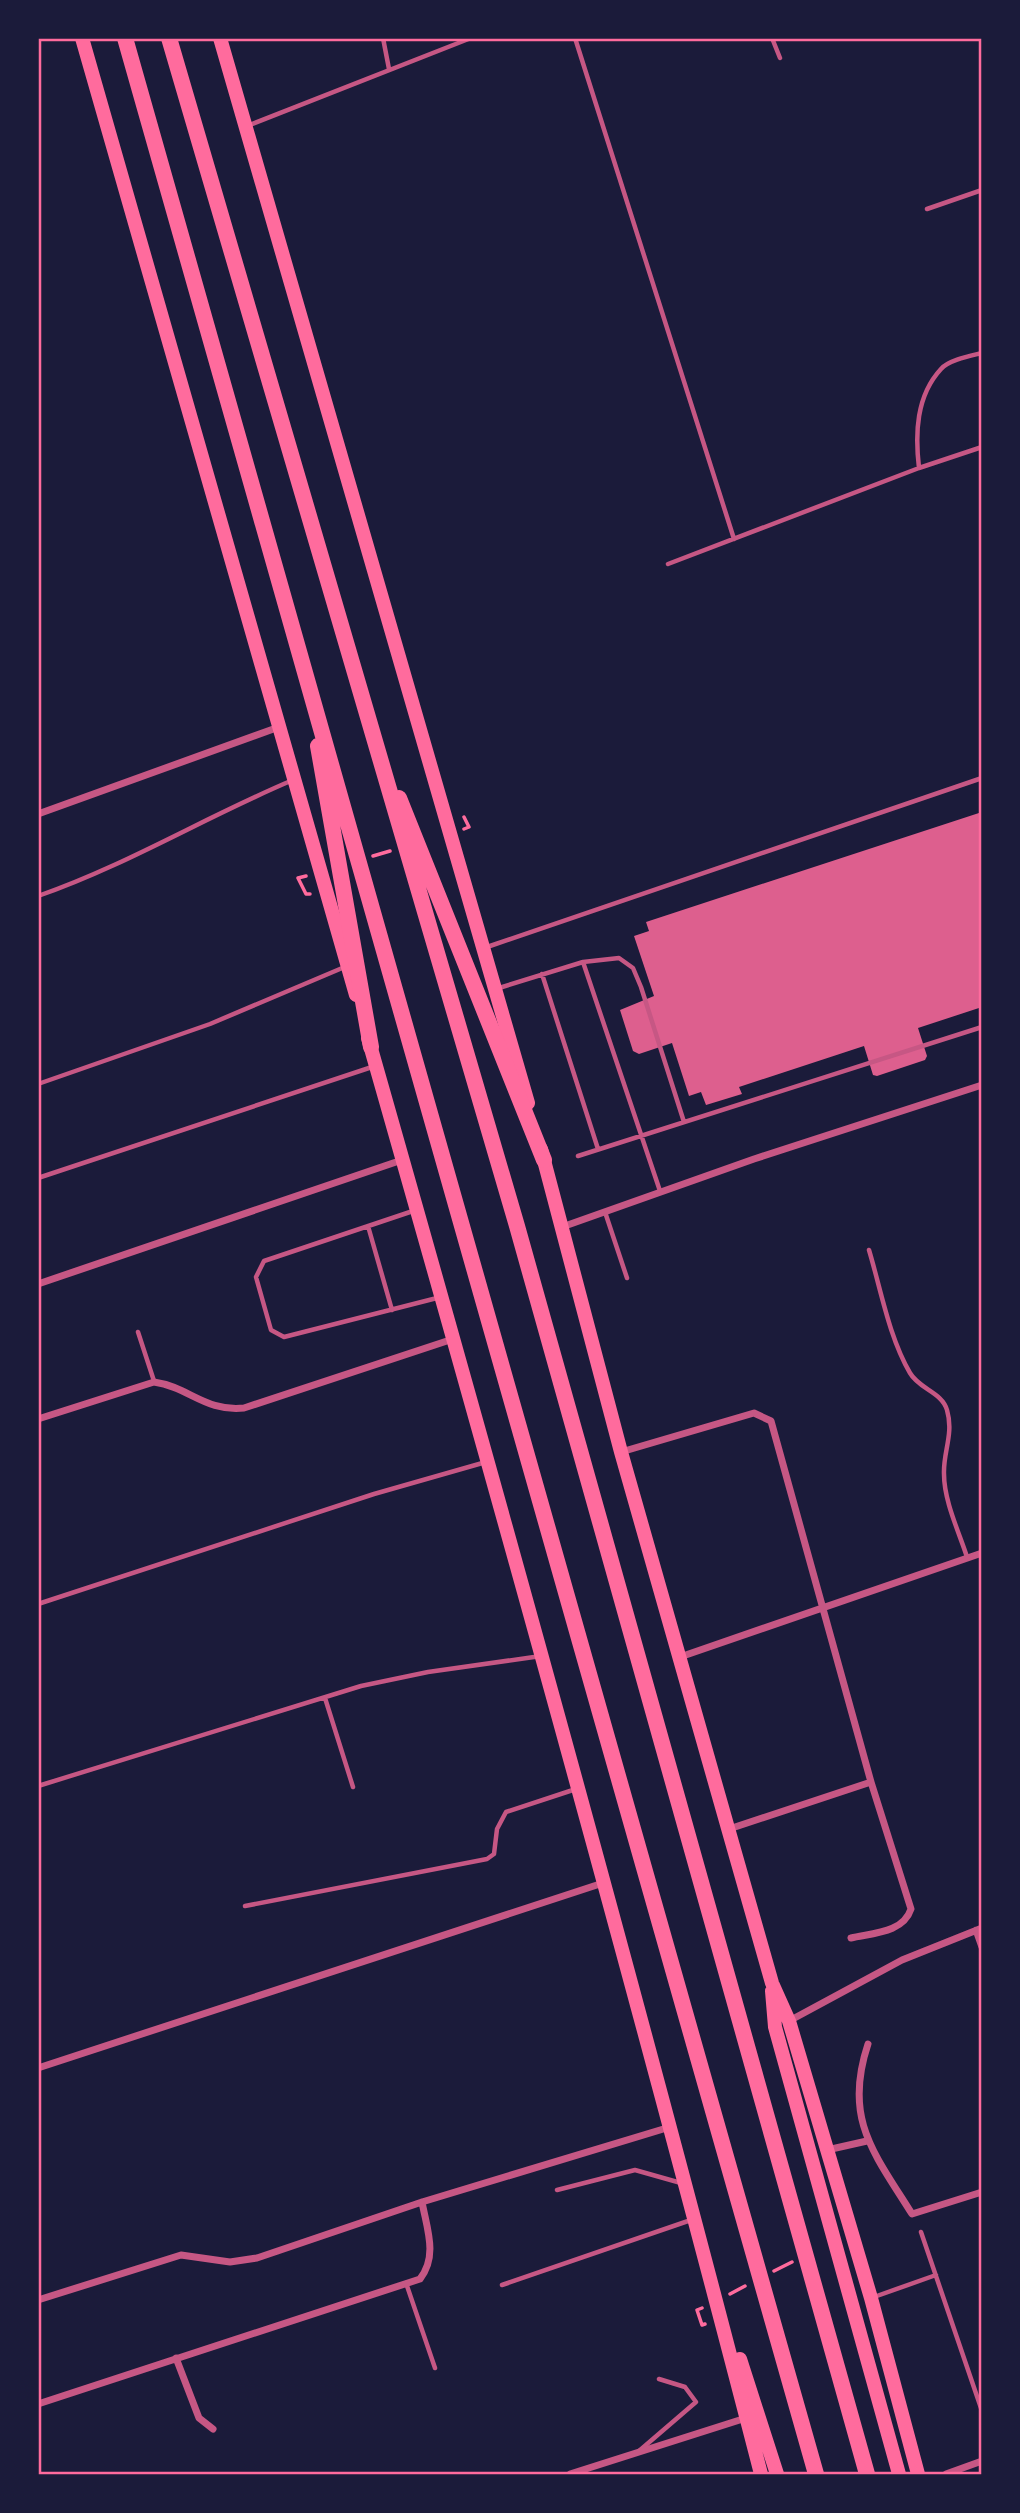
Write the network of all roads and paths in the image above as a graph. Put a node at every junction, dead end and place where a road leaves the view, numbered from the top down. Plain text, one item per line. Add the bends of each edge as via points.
1 (82, 38) edge
2 (125, 38) edge
3 (169, 38) edge
4 (220, 38) edge
5 (383, 38) edge
6 (471, 38) edge
7 (575, 38) edge
8 (772, 38) edge
9 (780, 58) dead end
10 (389, 69) junction
11 (244, 127) junction
12 (982, 190) edge
13 (927, 209) dead end
14 (982, 353) edge
15 (982, 447) edge
16 (919, 468) junction
17 (734, 539) junction
18 (668, 564) dead end
19 (302, 658) junction
20 (363, 708) junction
21 (279, 727) junction
22 (982, 778) edge
23 (294, 780) junction
24 (38, 814) edge
25 (469, 827) dead end
26 (456, 831) dead end
27 (403, 847) dead end
28 (363, 859) dead end
29 (311, 874) dead end
30 (298, 878) dead end
31 (38, 896) edge
32 (483, 948) junction
33 (583, 962) junction
34 (348, 966) junction
35 (542, 974) junction
36 (495, 990) junction
37 (982, 1027) edge
38 (371, 1047) junction
39 (376, 1066) junction
40 (38, 1083) edge
41 (982, 1085) edge
42 (684, 1122) junction
43 (641, 1136) junction
44 (598, 1149) junction
45 (578, 1156) dead end
46 (403, 1159) junction
47 (544, 1160) junction
48 (38, 1178) edge
49 (660, 1191) junction
50 (417, 1210) junction
51 (605, 1210) junction
52 (368, 1226) junction
53 (562, 1227) junction
54 (869, 1250) dead end
55 (626, 1278) dead end
56 (38, 1284) edge
57 (442, 1297) junction
58 (392, 1310) junction
59 (138, 1332) dead end
60 (453, 1339) junction
61 (154, 1382) junction
62 (38, 1419) edge
63 (621, 1452) junction
64 (487, 1461) junction
65 (982, 1553) edge
66 (968, 1558) junction
67 (38, 1604) edge
68 (822, 1606) junction
69 (541, 1656) junction
70 (680, 1657) junction
71 (324, 1698) junction
72 (871, 1782) junction
73 (38, 1786) edge
74 (354, 1787) dead end
75 (577, 1789) junction
76 (729, 1829) junction
77 (603, 1883) junction
78 (245, 1906) dead end
79 (979, 1929) edge
80 (851, 1938) dead end
81 (982, 1947) edge
82 (772, 1983) junction
83 (789, 2021) junction
84 (868, 2044) dead end
85 (38, 2068) edge
86 (670, 2127) junction
87 (867, 2141) junction
88 (825, 2150) junction
89 (685, 2185) junction
90 (557, 2190) dead end
91 (982, 2192) edge
92 (422, 2202) junction
93 (696, 2221) junction
94 (921, 2232) dead end
95 (936, 2275) junction
96 (406, 2283) junction
97 (502, 2285) dead end
98 (871, 2298) junction
99 (38, 2300) edge
100 (177, 2357) junction
101 (435, 2368) dead end
102 (659, 2379) dead end
103 (38, 2404) edge
104 (982, 2411) edge
105 (747, 2418) junction
106 (213, 2429) dead end
107 (639, 2451) junction
108 (982, 2461) edge
109 (776, 2471) edge
110 (570, 2474) edge
111 (761, 2474) edge
112 (816, 2474) edge
113 (867, 2474) edge
114 (899, 2474) edge
115 (918, 2474) edge
116 (946, 2474) edge

1 - 21 main road
2 - 19 highway
3 - 20 highway
4 - 11 main road
5 - 10 lane
6 - 10 lane
7 - 17 lane
8 - 9 lane
10 - 11 lane
11 - 32 main road
12 - 13 lane
14 - 16 lane via 942,368 922,399 916,440
15 - 16 lane
16 - 17 lane
17 - 18 lane
19 - 38 highway
19 - 112 highway
20 - 47 highway
20 - 113 highway via 517,1226
21 - 23 main road
21 - 24 street
22 - 32 lane
23 - 31 lane via 233,805 115,867
23 - 34 main road
25 - 26 path
27 - 28 path
29 - 30 path
32 - 36 main road
33 - 35 lane
33 - 42 lane via 619,958 633,968
33 - 43 lane
34 - 38 main road
34 - 40 lane via 210,1024
35 - 36 lane
35 - 44 lane
36 - 47 main road
37 - 42 lane
38 - 39 main road
39 - 46 main road
39 - 48 lane
41 - 49 street
42 - 43 lane
43 - 44 lane
43 - 49 lane
44 - 45 lane
46 - 50 main road
46 - 56 street
47 - 53 main road
49 - 51 street
50 - 52 lane
50 - 57 main road
51 - 53 street
51 - 55 lane
52 - 58 lane
52 - 58 lane via 264,1261 256,1277 271,1330 284,1337
53 - 63 main road
54 - 66 lane via 903,1360 919,1385 935,1393 946,1407 951,1429 944,1486
57 - 58 lane
57 - 60 main road
59 - 61 lane
60 - 61 street via 244,1408 210,1406 168,1384
60 - 64 main road
61 - 62 street
63 - 68 street via 754,1413 771,1420
63 - 70 main road
64 - 67 lane
64 - 69 main road
65 - 66 street
66 - 68 street
68 - 70 street
68 - 72 street
69 - 71 lane via 396,1678
69 - 75 main road
70 - 76 main road
71 - 73 lane
71 - 74 lane
72 - 76 street
72 - 80 street via 911,1909 900,1926
75 - 77 main road
75 - 78 lane via 506,1812 494,1854 487,1859
76 - 82 main road
77 - 85 street
77 - 86 main road
79 - 81 street
79 - 83 street via 902,1960
82 - 83 main road
82 - 114 main road via 775,2028
83 - 88 main road
84 - 87 street via 857,2083
86 - 89 main road
86 - 92 street
87 - 88 street
87 - 91 street via 912,2214
88 - 98 main road
89 - 90 lane via 635,2170
89 - 93 main road
92 - 96 street via 429,2267 420,2279
92 - 99 street via 257,2258 230,2262 181,2255
93 - 97 lane
93 - 105 main road
93 - 109 main road
94 - 95 lane
95 - 98 lane
95 - 104 lane
96 - 100 street
96 - 101 lane
98 - 115 main road
100 - 103 street
100 - 106 street via 199,2418
102 - 107 lane via 685,2387 696,2402
105 - 107 street
105 - 111 main road
107 - 110 street
108 - 116 street

